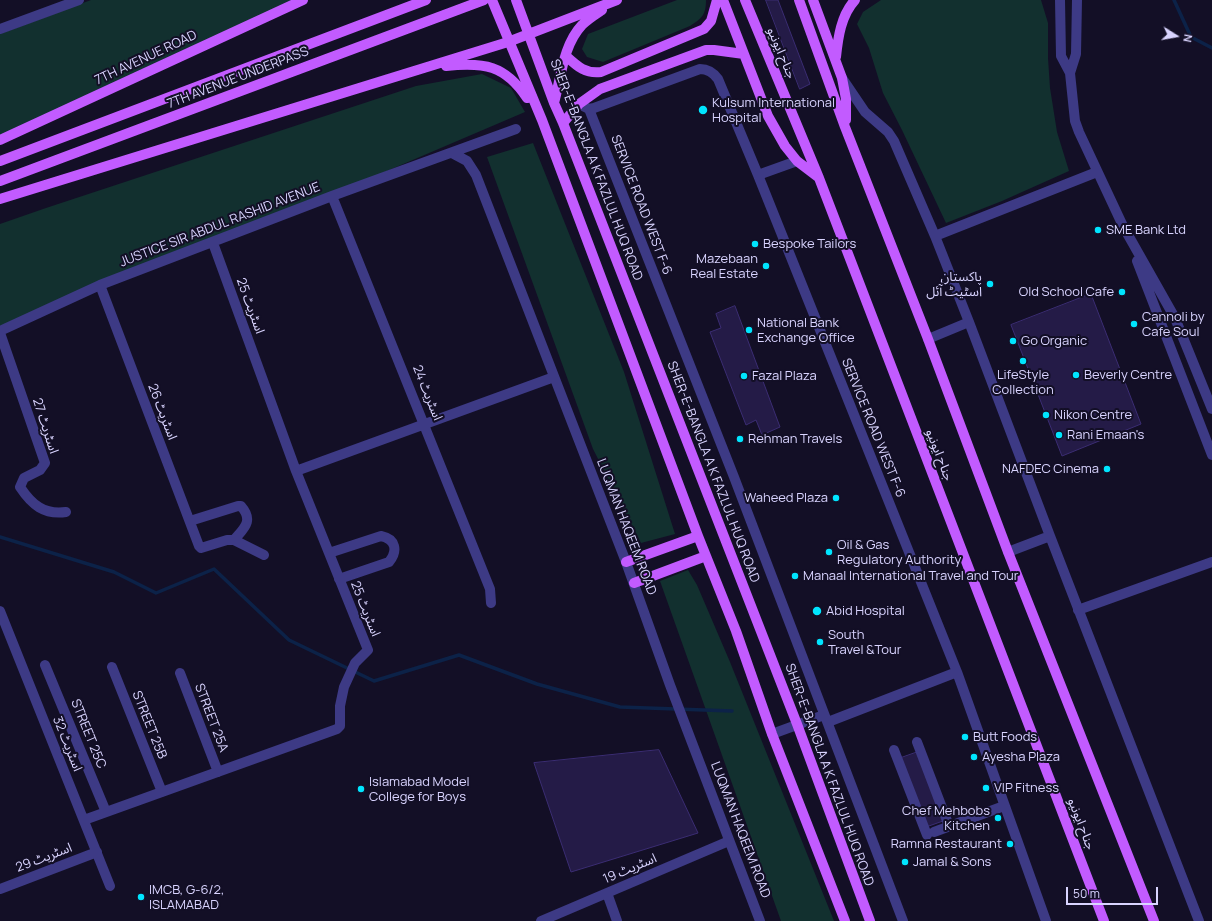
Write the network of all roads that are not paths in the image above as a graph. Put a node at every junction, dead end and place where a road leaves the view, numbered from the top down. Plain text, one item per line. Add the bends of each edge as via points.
1 (79, 0) edge
2 (303, 0) edge
3 (426, 0) edge
4 (484, 0) edge
5 (492, 0) edge
6 (516, 0) edge
7 (717, 0) edge
8 (723, 0) edge
9 (745, 0) edge
10 (799, 0) edge
11 (813, 0) edge
12 (855, 0) edge
13 (1060, 0) edge
14 (1077, 0) edge
15 (614, 1) edge
16 (59, 4) edge
17 (0, 29) edge
18 (529, 34) junction
19 (508, 42) junction
20 (744, 54) junction
21 (566, 56) junction
22 (836, 60) junction
23 (428, 67) junction
24 (1070, 73) junction
25 (842, 78) junction
26 (554, 103) junction
27 (579, 104) junction
28 (589, 109) junction
29 (542, 120) junction
30 (563, 123) junction
31 (845, 127) junction
32 (516, 128) dead end
33 (0, 140) edge
34 (452, 153) junction
35 (0, 161) edge
36 (798, 161) junction
37 (1097, 172) junction
38 (758, 175) junction
39 (819, 178) junction
40 (0, 181) edge
41 (332, 196) junction
42 (0, 198) edge
43 (1123, 226) junction
44 (935, 236) junction
45 (213, 242) junction
46 (100, 285) junction
47 (969, 322) junction
48 (0, 332) edge
49 (928, 339) junction
50 (554, 377) junction
51 (1212, 409) edge
52 (425, 425) junction
53 (1212, 455) edge
54 (296, 471) junction
55 (66, 512) dead end
56 (190, 521) junction
57 (698, 536) junction
58 (1050, 536) junction
59 (234, 540) junction
60 (1008, 552) junction
61 (329, 553) junction
62 (264, 555) dead end
63 (706, 556) junction
64 (626, 562) junction
65 (1212, 562) edge
66 (339, 578) junction
67 (634, 583) junction
68 (491, 603) dead end
69 (1078, 610) junction
70 (0, 611) edge
71 (45, 665) dead end
72 (112, 667) dead end
73 (956, 672) junction
74 (180, 673) dead end
75 (826, 718) junction
76 (798, 724) junction
77 (772, 734) junction
78 (917, 742) dead end
79 (894, 750) dead end
80 (218, 772) junction
81 (162, 792) junction
82 (1004, 806) junction
83 (106, 812) junction
84 (84, 820) junction
85 (949, 826) junction
86 (729, 841) junction
87 (97, 852) junction
88 (110, 886) dead end
89 (0, 889) edge
90 (607, 893) junction
91 (541, 921) edge
92 (617, 921) edge
93 (760, 921) edge
94 (845, 921) edge
95 (870, 921) edge
96 (903, 921) edge
97 (1046, 921) edge
98 (1104, 921) edge
99 (1154, 921) edge
100 (1199, 921) edge

1 - 16 street
2 - 33 main road, 7TH AVENUE ROAD
3 - 35 main road, 7TH AVENUE UNDERPASS
4 - 40 main road, 7TH AVENUE UNDERPASS
5 - 19 main road
6 - 18 main road, SHER-E-BANGLA A K FAZLUL HUQ ROAD
7 - 21 main road via 711,21 704,29 601,72 588,72
8 - 20 main road
9 - 39 main road, جناح ایونیو
10 - 31 main road
11 - 22 main road
12 - 22 main road via 844,17 837,41
13 - 24 street via 1061,56
14 - 24 street via 1076,54
15 - 18 main road
15 - 21 main road via 582,25
16 - 17 street
18 - 19 main road
18 - 26 main road, SHER-E-BANGLA A K FAZLUL HUQ ROAD
19 - 23 main road
19 - 29 main road
20 - 27 main road via 706,50 600,89
20 - 36 main road via 768,116 785,146
21 - 26 main road
22 - 25 main road
23 - 29 main road via 468,64 484,65 499,70 518,85
23 - 42 main road
24 - 37 street via 1075,121
25 - 31 main road via 846,99
25 - 44 street via 865,112 888,132 894,142
26 - 30 main road, SHER-E-BANGLA A K FAZLUL HUQ ROAD
27 - 28 street
27 - 30 main road
28 - 38 street, SERVICE ROAD WEST F-6 via 604,106 700,69 706,69 718,79
28 - 75 street, SERVICE ROAD WEST F-6
29 - 57 main road
30 - 76 main road, SHER-E-BANGLA A K FAZLUL HUQ ROAD
31 - 49 main road
32 - 34 street, JUSTICE SIR ABDUL RASHID AVENUE
34 - 41 street, JUSTICE SIR ABDUL RASHID AVENUE
34 - 50 street, LUQMAN HAQEEM ROAD via 467,160 476,174
36 - 38 street
36 - 39 main road
37 - 43 street
37 - 44 street
38 - 73 street, SERVICE ROAD WEST F-6
39 - 98 main road, جناح ایونیو
41 - 45 street, JUSTICE SIR ABDUL RASHID AVENUE
41 - 52 street, اسٹریٹ 24
43 - 51 street via 1175,318
43 - 53 street
44 - 47 street
45 - 46 street, JUSTICE SIR ABDUL RASHID AVENUE
45 - 54 street, اسٹریٹ 25
46 - 48 street, JUSTICE SIR ABDUL RASHID AVENUE
46 - 56 street, اسٹریٹ 26
47 - 49 street
47 - 58 street
48 - 55 street, اسٹریٹ 27 via 45,463 40,470 24,478 20,487 42,510
49 - 60 main road
50 - 52 street
50 - 64 street, LUQMAN HAQEEM ROAD
52 - 54 street
52 - 68 street, اسٹریٹ 24 via 490,589
54 - 61 street, اسٹریٹ 25
56 - 59 street, اسٹریٹ 26 via 201,548
56 - 59 street via 241,506 246,512 247,524
57 - 63 main road
57 - 64 main road
58 - 60 street
58 - 69 street
59 - 62 street
60 - 99 main road
61 - 66 street, اسٹریٹ 25
61 - 66 street via 381,536 387,537 395,549 394,556 389,562
63 - 67 main road
63 - 77 main road via 736,631
64 - 67 street, LUQMAN HAQEEM ROAD
65 - 69 street
66 - 80 street, اسٹریٹ 25 via 368,650 354,663 344,687 340,706 340,726
67 - 86 street, LUQMAN HAQEEM ROAD
69 - 100 street
70 - 84 street, اسٹریٹ 32
71 - 83 street, STREET 25C
72 - 81 street, STREET 25B
73 - 75 street
73 - 82 street, SERVICE ROAD WEST F-6
74 - 80 street, STREET 25A
75 - 76 street
75 - 96 street, SERVICE ROAD WEST F-6
76 - 77 street
76 - 95 main road, SHER-E-BANGLA A K FAZLUL HUQ ROAD
77 - 94 main road
78 - 85 street
79 - 85 street via 930,834
80 - 81 street, اسٹریٹ 25
81 - 83 street, اسٹریٹ 25
82 - 85 street
82 - 97 street, SERVICE ROAD WEST F-6
83 - 84 street, اسٹریٹ 25
84 - 87 street, اسٹریٹ 32
86 - 90 street, اسٹریٹ 19
86 - 93 street, LUQMAN HAQEEM ROAD
87 - 88 street, اسٹریٹ 32
87 - 89 street, اسٹریٹ 29
90 - 91 street, اسٹریٹ 19
90 - 92 street

